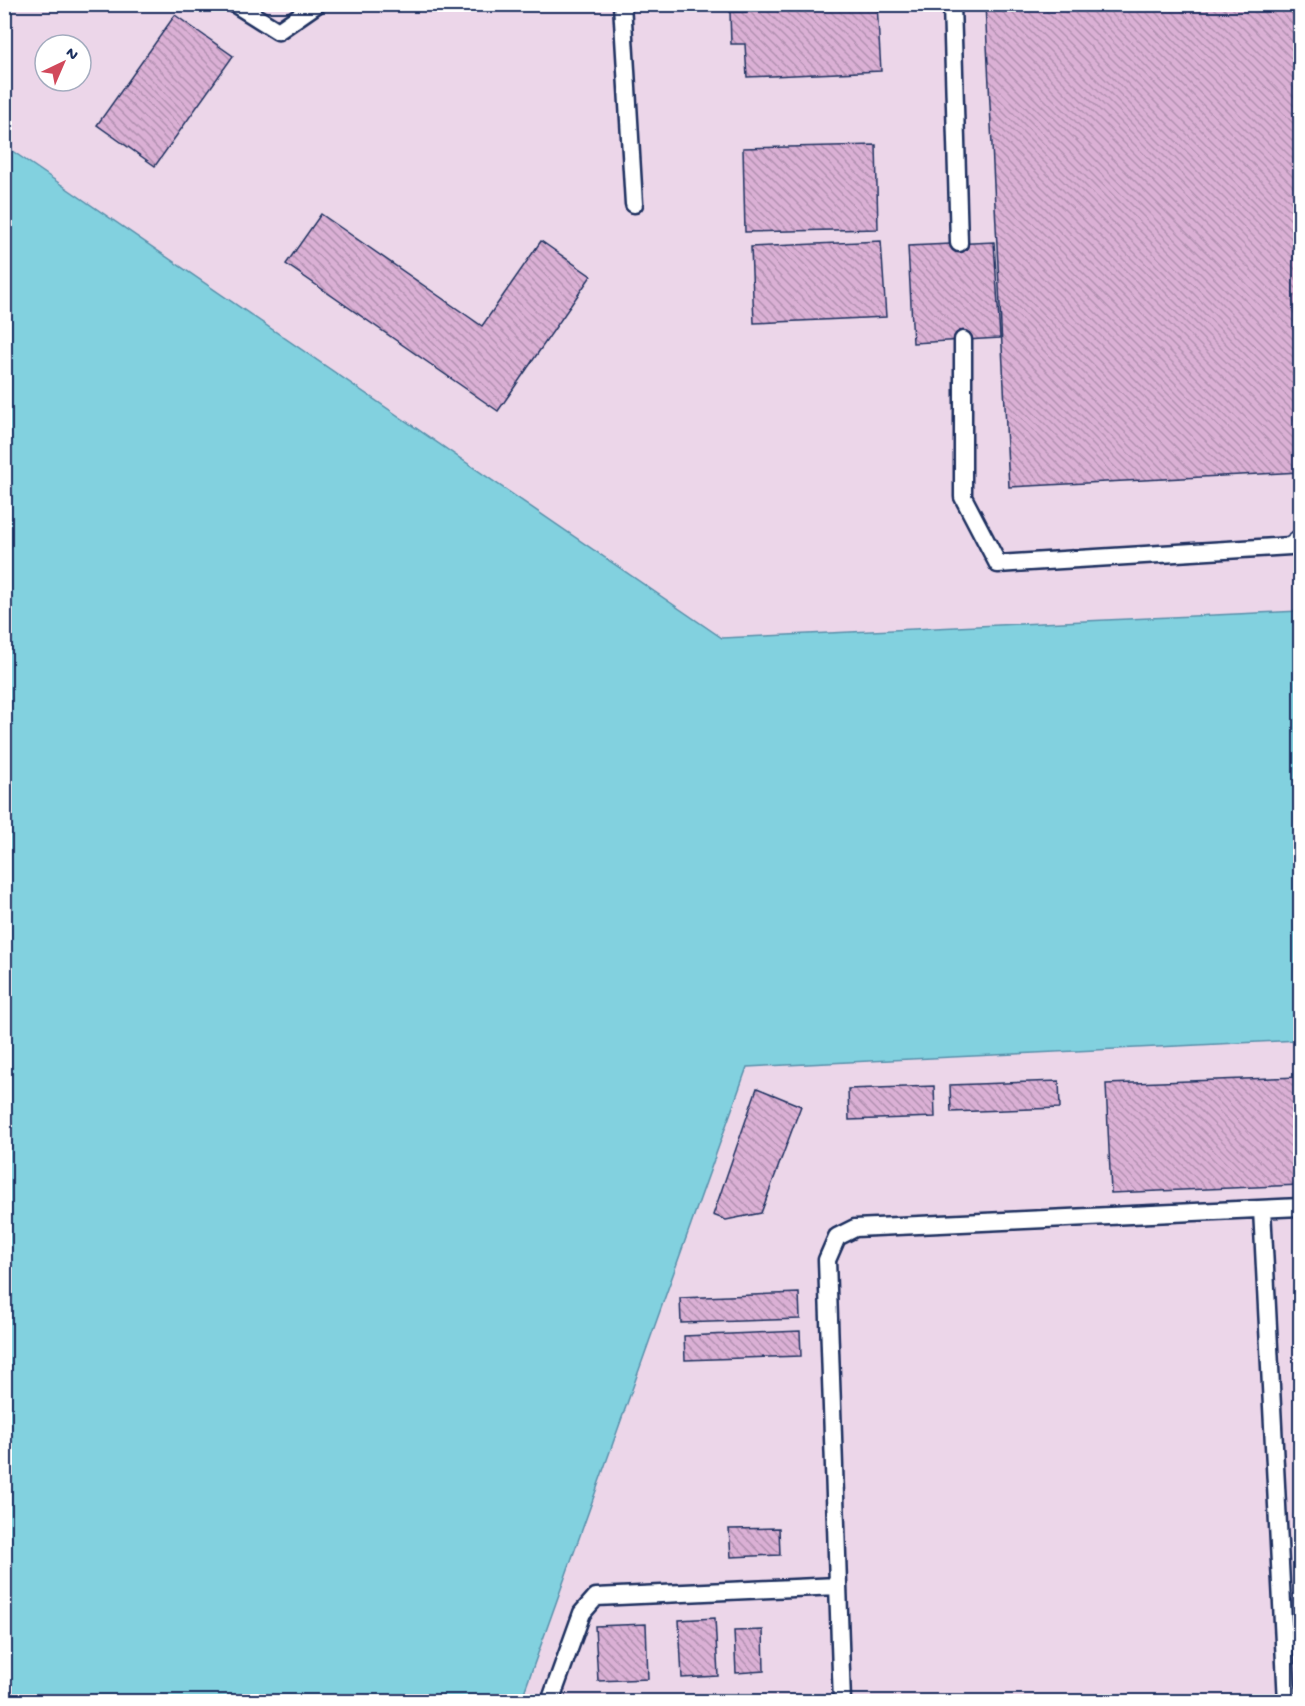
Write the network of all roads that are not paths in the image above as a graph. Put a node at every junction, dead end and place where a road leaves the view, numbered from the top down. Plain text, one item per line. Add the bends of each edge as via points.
1 (235, 4) edge
2 (317, 4) edge
3 (622, 4) edge
4 (952, 4) edge
5 (634, 204) dead end
6 (959, 243) dead end
7 (963, 340) dead end
8 (1300, 538) edge
9 (1300, 1207) edge
10 (1262, 1209) junction
11 (838, 1586) junction
12 (550, 1701) edge
13 (842, 1701) edge
14 (1287, 1701) edge

1 - 2 lane via 278,31
3 - 5 lane
4 - 6 lane
7 - 8 lane via 963,497 998,564 1290,546
9 - 10 lane
10 - 11 lane via 855,1228 837,1237 827,1260
10 - 14 lane
11 - 12 lane via 596,1597 582,1613
11 - 13 lane

